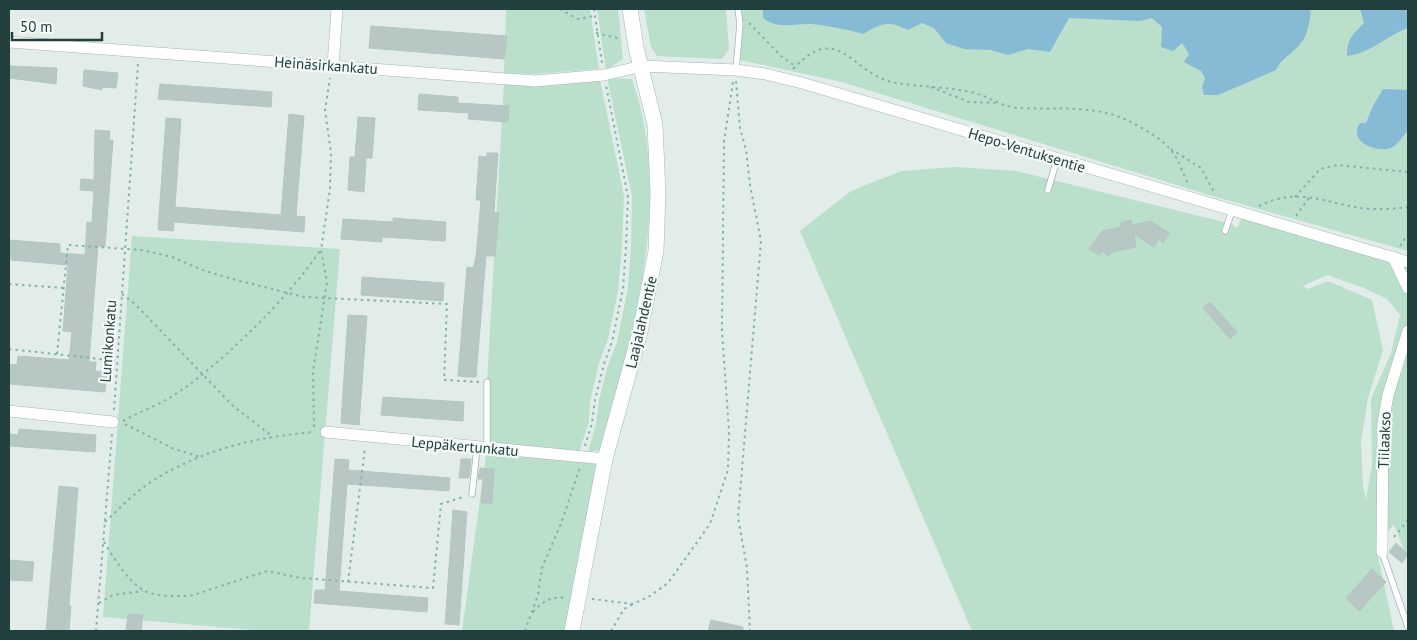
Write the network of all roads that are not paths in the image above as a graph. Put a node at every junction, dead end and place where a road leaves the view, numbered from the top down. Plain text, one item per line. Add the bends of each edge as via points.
1 (337, 9) edge
2 (630, 9) edge
3 (738, 9) edge
4 (9, 42) edge
5 (333, 66) junction
6 (642, 66) junction
7 (736, 70) junction
8 (1057, 159) junction
9 (1048, 190) dead end
10 (1238, 212) junction
11 (1226, 231) dead end
12 (1393, 257) junction
13 (1408, 262) edge
14 (1408, 288) edge
15 (1408, 330) edge
16 (487, 382) road end
17 (9, 411) edge
18 (113, 422) road end
19 (320, 432) road end
20 (482, 448) junction
21 (605, 459) junction
22 (472, 494) road end
23 (1382, 552) joint
24 (1408, 626) edge
25 (572, 631) edge

1 - 5 street
2 - 6 street, Laajalahdentie
3 - 7 lane
4 - 5 street, Heinäsirkankatu
5 - 6 street, Heinäsirkankatu via 535,81 604,75
6 - 7 street, Hepo-Ventuksentie
6 - 21 street, Laajalahdentie via 655,125 656,251 640,332
7 - 8 street, Hepo-Ventuksentie via 784,78
8 - 9 lane
8 - 10 street, Hepo-Ventuksentie
10 - 11 lane
10 - 12 street, Hepo-Ventuksentie
12 - 13 street, Hepo-Ventuksentie
12 - 14 street
15 - 23 street, Tiilaakso via 1388,395 1383,424
16 - 20 lane
17 - 18 street
19 - 20 street, Leppäkertunkatu
20 - 21 street, Leppäkertunkatu
20 - 22 lane
21 - 25 street, Laajalahdentie
23 - 24 lane

